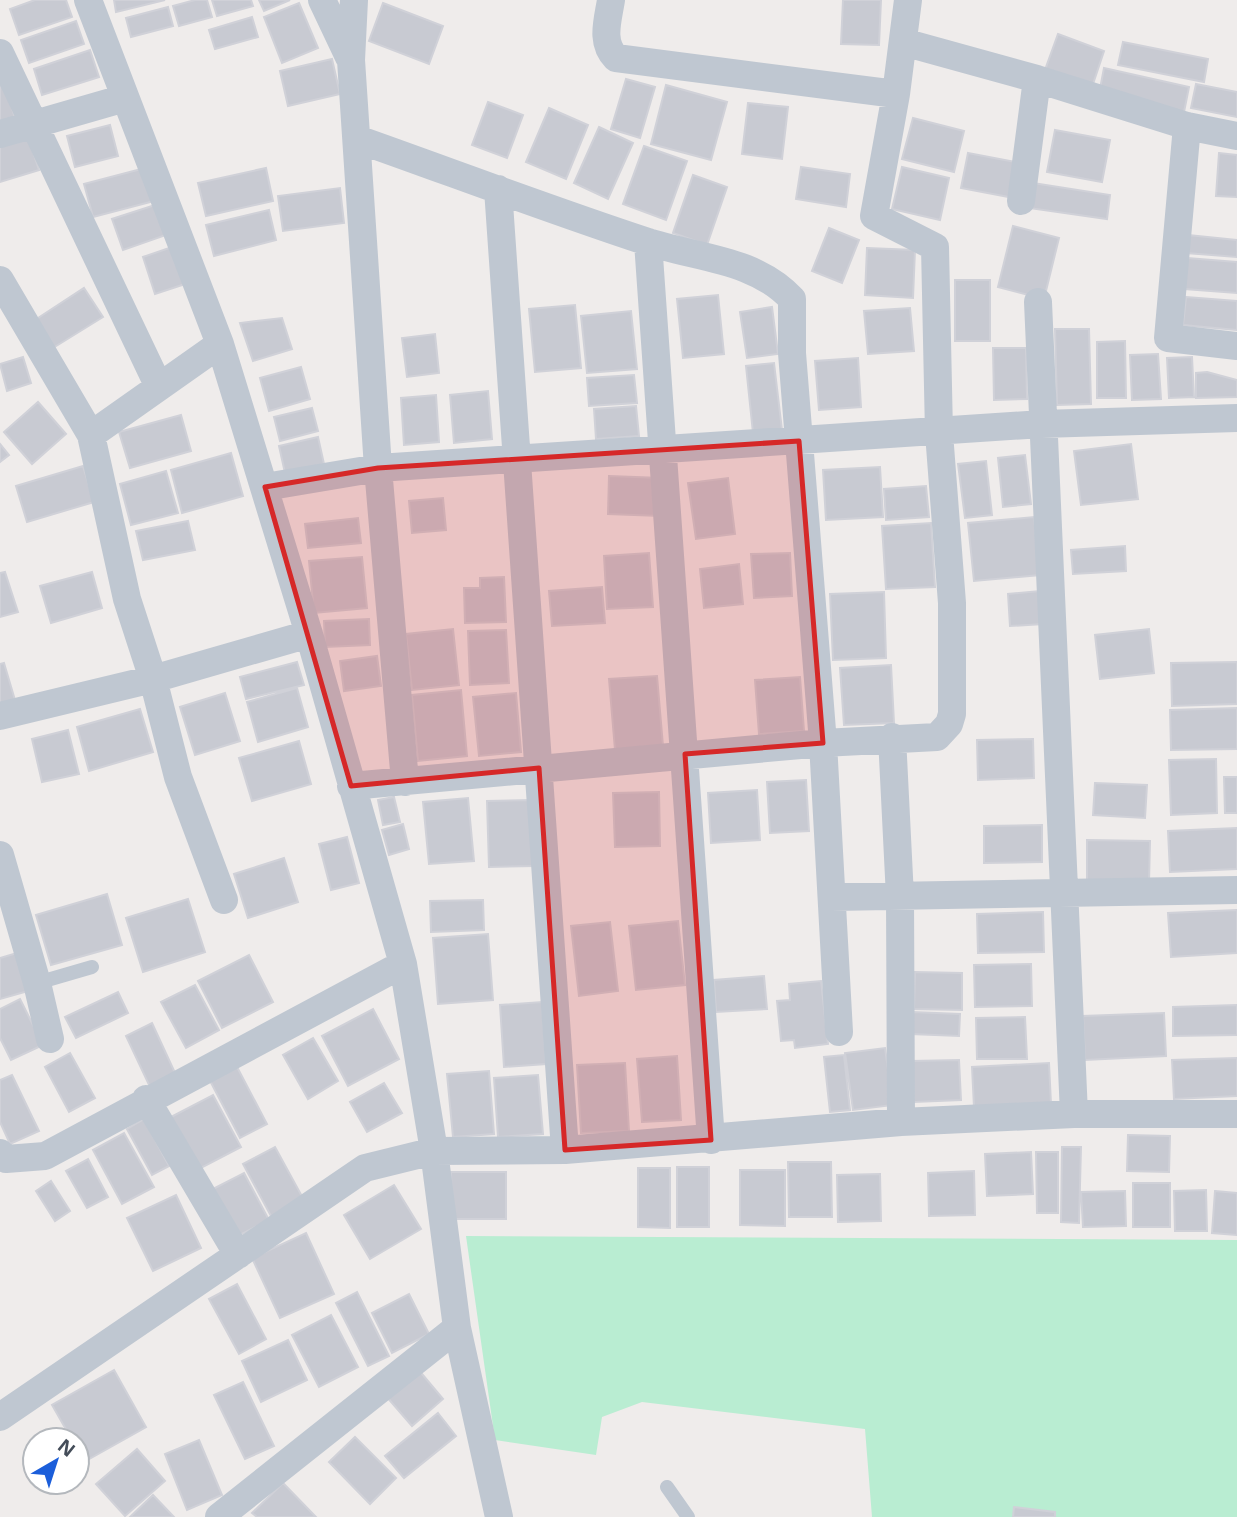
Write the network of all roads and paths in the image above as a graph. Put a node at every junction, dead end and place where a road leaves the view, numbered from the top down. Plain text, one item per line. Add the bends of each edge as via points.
1 (88, 0) edge
2 (323, 0) edge
3 (354, 0) edge
4 (611, 0) edge
5 (908, 0) edge
6 (903, 42) junction
7 (0, 53) edge
8 (351, 60) junction
9 (1037, 79) junction
10 (896, 94) junction
11 (125, 98) junction
12 (35, 123) junction
13 (1187, 126) junction
14 (0, 134) edge
15 (1237, 136) edge
16 (357, 139) junction
17 (498, 189) junction
18 (1021, 201) dead end
19 (648, 242) junction
20 (0, 279) edge
21 (1038, 302) dead end
22 (220, 344) junction
23 (1237, 346) edge
24 (159, 387) junction
25 (1237, 418) edge
26 (1042, 424) junction
27 (939, 433) junction
28 (91, 435) junction
29 (799, 441) junction
30 (663, 449) junction
31 (520, 460) junction
32 (378, 468) junction
33 (265, 487) junction
34 (309, 634) junction
35 (153, 679) junction
36 (0, 716) edge
37 (892, 737) junction
38 (823, 743) junction
39 (685, 754) junction
40 (539, 768) junction
41 (405, 782) junction
42 (351, 786) junction
43 (0, 855) edge
44 (1237, 890) edge
45 (1064, 894) junction
46 (832, 897) junction
47 (900, 897) junction
48 (224, 900) dead end
49 (403, 964) junction
50 (92, 967) dead end
51 (37, 983) junction
52 (839, 1032) dead end
53 (50, 1039) dead end
54 (146, 1099) junction
55 (1074, 1114) junction
56 (1237, 1114) edge
57 (901, 1122) junction
58 (710, 1140) junction
59 (565, 1150) junction
60 (434, 1151) junction
61 (0, 1153) edge
62 (238, 1255) junction
63 (457, 1328) junction
64 (0, 1418) edge
65 (667, 1487) dead end
66 (495, 1515) edge
67 (219, 1517) edge
68 (688, 1517) edge

1 - 11 street
2 - 8 street
3 - 8 street
4 - 10 street via 606,39 616,58
5 - 6 street
6 - 9 street
6 - 10 street
7 - 12 street
8 - 16 street
9 - 13 street
9 - 18 street
10 - 27 street via 874,216 935,247
11 - 12 street
11 - 22 street
12 - 14 street
12 - 24 street
13 - 15 street
13 - 23 street via 1168,338
16 - 17 street
16 - 32 street
17 - 19 street
17 - 31 street
19 - 29 street via 748,268 775,281 792,299
19 - 30 street
20 - 28 street
21 - 26 street
22 - 24 street
22 - 33 street
24 - 28 street
25 - 26 street
26 - 27 street
26 - 45 street
27 - 29 street
27 - 37 street via 952,603 953,714 937,737
28 - 35 street via 127,598
29 - 30 street
29 - 38 street
30 - 31 street
30 - 39 street
31 - 32 street
31 - 40 street
32 - 33 street
32 - 41 street
33 - 34 street
34 - 35 street
34 - 42 street
35 - 36 street
35 - 48 street via 178,777
37 - 38 street
37 - 47 street
38 - 39 street
38 - 46 street
39 - 40 street
39 - 58 street
40 - 41 street
40 - 59 street
41 - 42 street
42 - 49 street
43 - 51 street
44 - 45 street
45 - 47 street
45 - 55 street
46 - 47 street
46 - 52 street
47 - 57 street
49 - 54 street
49 - 60 street
50 - 51 lane
51 - 53 street
54 - 61 street via 45,1156 6,1160
54 - 62 street
55 - 56 street
55 - 57 street
57 - 58 street
58 - 59 street
59 - 60 street
60 - 62 street via 365,1168
60 - 63 street
62 - 64 street
63 - 66 street
63 - 67 street
65 - 68 lane

